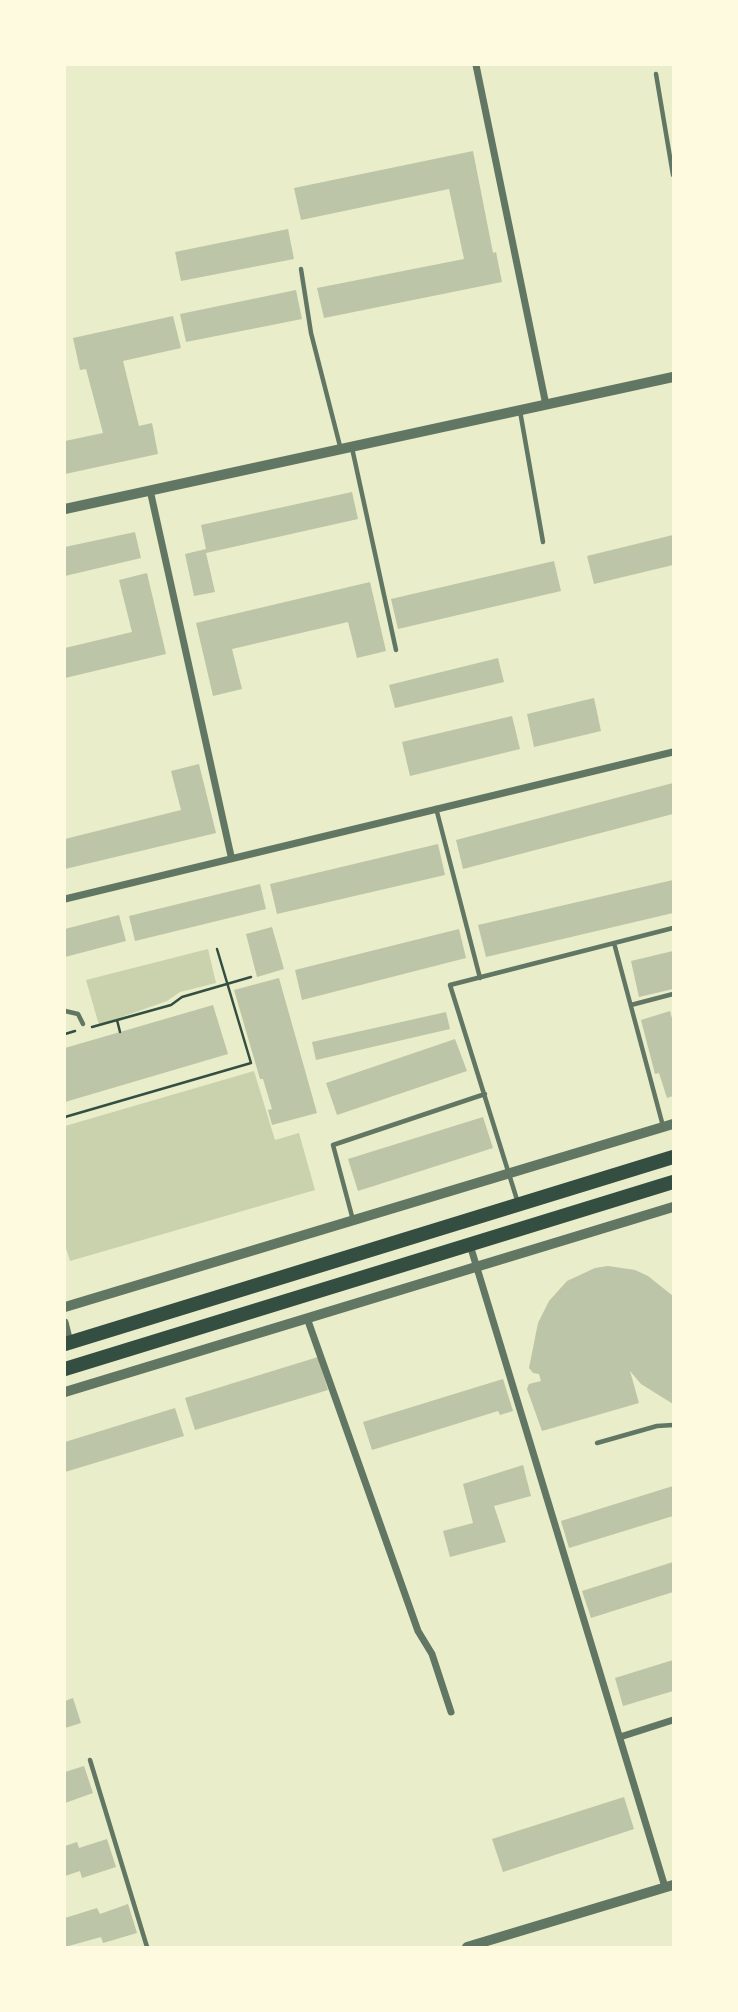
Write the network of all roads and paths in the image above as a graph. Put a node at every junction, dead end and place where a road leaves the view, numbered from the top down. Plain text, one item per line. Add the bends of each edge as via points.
1 (476, 65) edge
2 (656, 74) dead end
3 (673, 175) edge
4 (301, 269) dead end
5 (673, 377) edge
6 (546, 405) junction
7 (520, 410) junction
8 (347, 449) junction
9 (150, 490) junction
10 (65, 509) edge
11 (543, 542) dead end
12 (396, 650) dead end
13 (673, 752) edge
14 (436, 807) junction
15 (231, 856) junction
16 (65, 899) edge
17 (673, 928) edge
18 (614, 943) junction
19 (217, 949) dead end
20 (251, 976) dead end
21 (480, 978) junction
22 (227, 983) junction
23 (673, 994) edge
24 (631, 1005) junction
25 (65, 1011) edge
26 (117, 1020) junction
27 (83, 1024) dead end
28 (91, 1027) dead end
29 (78, 1031) dead end
30 (120, 1032) dead end
31 (65, 1034) edge
32 (485, 1094) junction
33 (65, 1118) edge
34 (668, 1125) edge
35 (673, 1157) edge
36 (510, 1173) junction
37 (673, 1182) edge
38 (519, 1205) junction
39 (673, 1208) edge
40 (353, 1220) junction
41 (470, 1244) junction
42 (476, 1265) junction
43 (65, 1307) edge
44 (307, 1318) junction
45 (65, 1322) edge
46 (68, 1343) edge
47 (65, 1369) edge
48 (65, 1392) edge
49 (673, 1426) edge
50 (597, 1443) dead end
51 (451, 1712) dead end
52 (673, 1720) edge
53 (620, 1737) junction
54 (90, 1760) dead end
55 (669, 1886) edge
56 (147, 1947) edge
57 (467, 1947) edge

1 - 6 street
2 - 3 lane
4 - 8 lane via 311,333
5 - 6 street
6 - 7 street
7 - 8 street
7 - 11 lane
8 - 9 street
8 - 12 lane
9 - 10 street
9 - 15 street
13 - 14 street
14 - 15 street
14 - 21 lane
15 - 16 street
17 - 18 lane
18 - 21 lane
18 - 24 lane
19 - 22 path
20 - 22 path
21 - 32 lane via 450,985
22 - 26 path
22 - 33 path via 251,1063
23 - 24 lane
24 - 34 lane
25 - 27 lane via 78,1014
26 - 28 path
26 - 30 path
29 - 31 path
32 - 36 lane
32 - 40 lane via 333,1145
34 - 36 street
35 - 38 main road
36 - 38 lane
36 - 40 street
37 - 41 main road
38 - 46 main road
39 - 42 street
40 - 43 street
41 - 42 street
41 - 47 main road
42 - 44 street
42 - 53 street
44 - 48 street
44 - 51 street
45 - 46 street
49 - 50 lane
52 - 53 street
53 - 55 street
54 - 56 lane
55 - 57 street

